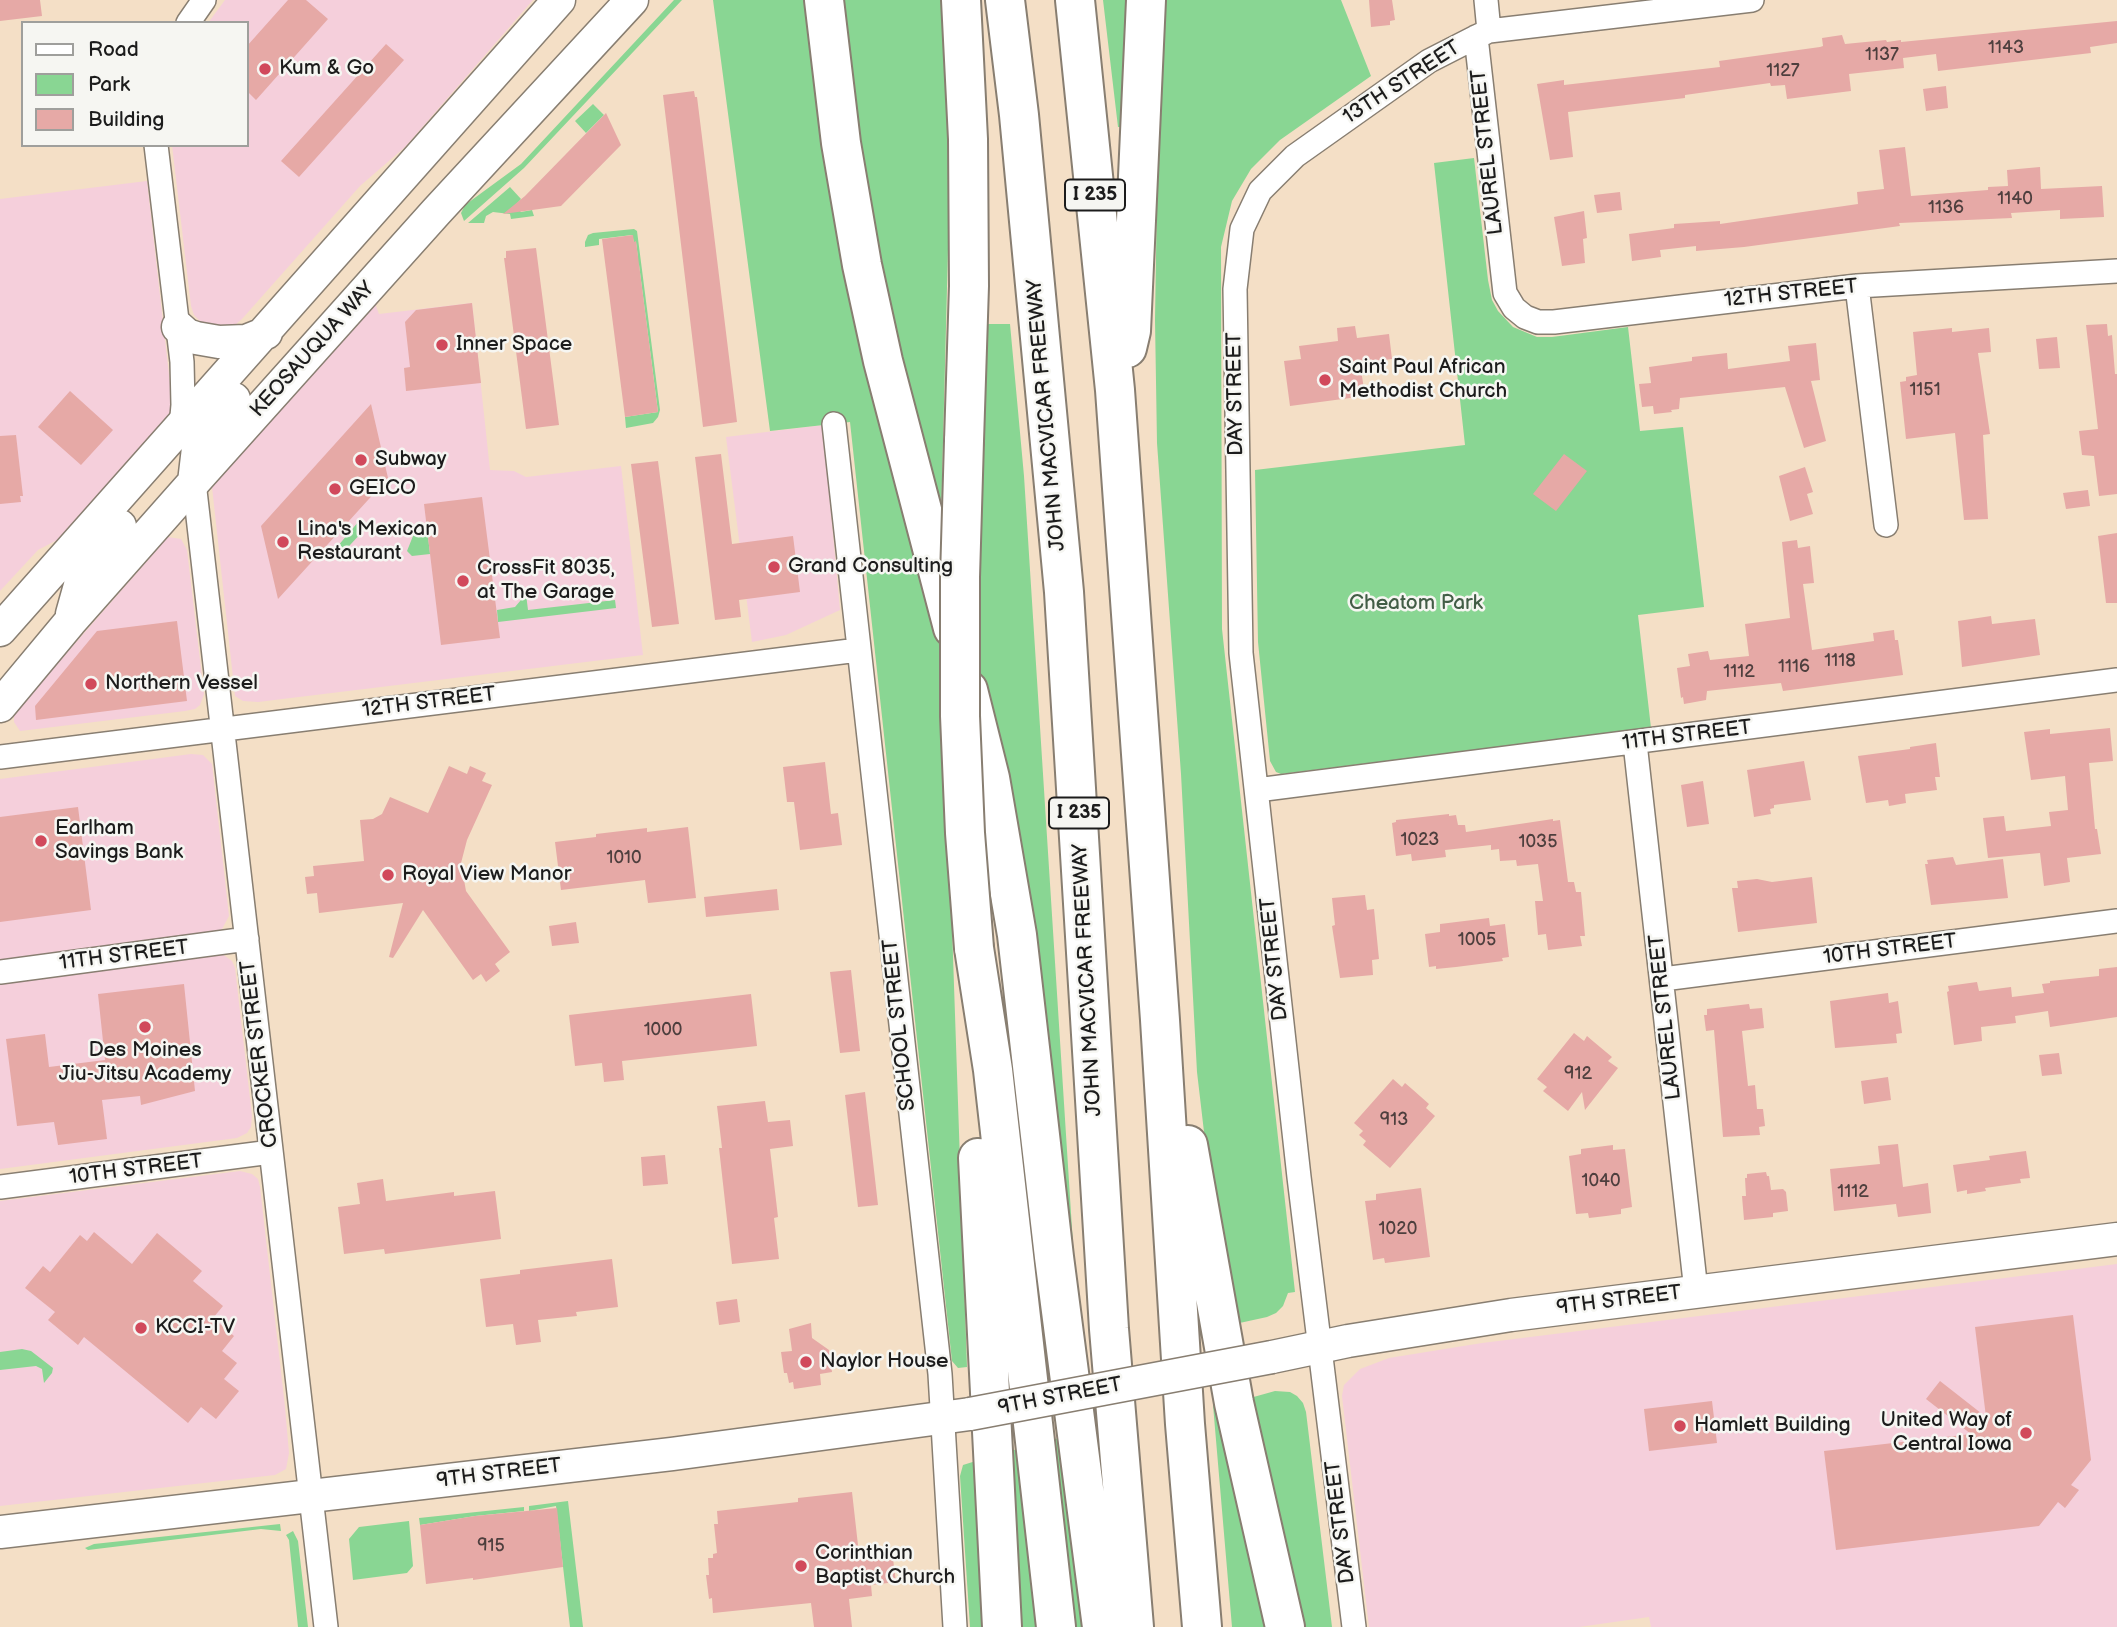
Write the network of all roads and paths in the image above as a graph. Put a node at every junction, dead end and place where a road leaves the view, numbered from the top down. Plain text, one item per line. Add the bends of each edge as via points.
1 (204, 0) edge
2 (559, 0) edge
3 (632, 0) edge
4 (824, 0) edge
5 (961, 0) edge
6 (1005, 0) edge
7 (1075, 0) edge
8 (1146, 0) edge
9 (1486, 0) edge
10 (1752, 0) edge
11 (189, 21) edge
12 (1483, 34) junction
13 (156, 147) edge
14 (1501, 267) joint
15 (2117, 271) edge
16 (1857, 286) junction
17 (1235, 289) joint
18 (178, 327) junction
19 (266, 333) junction
20 (1115, 390) junction
21 (834, 424) dead end
22 (181, 427) junction
23 (194, 482) junction
24 (1886, 525) dead end
25 (70, 622) junction
26 (0, 630) edge
27 (858, 650) junction
28 (2117, 680) edge
29 (0, 706) edge
30 (223, 729) junction
31 (1635, 743) junction
32 (0, 757) edge
33 (1257, 790) junction
34 (2117, 922) edge
35 (247, 939) junction
36 (974, 952) junction
37 (0, 972) edge
38 (1662, 979) junction
39 (1160, 1020) junction
40 (271, 1152) junction
41 (0, 1187) edge
42 (2117, 1239) edge
43 (1696, 1291) junction
44 (1320, 1346) junction
45 (957, 1417) junction
46 (311, 1496) junction
47 (0, 1532) edge
48 (326, 1627) edge
49 (955, 1627) edge
50 (1002, 1627) edge
51 (1056, 1627) edge
52 (1102, 1627) edge
53 (1134, 1627) edge
54 (1202, 1627) edge
55 (1285, 1627) edge
56 (1354, 1627) edge

1 - 11 street
2 - 19 main road
3 - 23 main road, KEOSAUQUA WAY
4 - 52 highway via 862,265 990,778 1005,860
5 - 36 highway, bridge via 969,286 960,716
6 - 53 highway, JOHN MACVICAR FREEWAY / I 235 via 1064,592 1109,1329
7 - 20 highway, I 235
8 - 20 highway via 1131,331
9 - 12 street, LAUREL STREET
10 - 12 street, 13TH STREET
12 - 14 street, LAUREL STREET
12 - 17 street, 13TH STREET via 1429,61 1277,172 1260,191 1242,229
13 - 18 street
14 - 16 street, 12TH STREET via 1505,293 1514,308 1538,322
15 - 16 street, 12TH STREET
16 - 24 street
17 - 33 street, DAY STREET via 1241,653
18 - 19 main road via 187,335 219,342 246,341
18 - 22 street
19 - 22 main road
19 - 23 main road via 251,377 198,448
20 - 39 highway, I 235
21 - 27 street, SCHOOL STREET
22 - 25 main road via 168,469 84,571
22 - 26 main road
23 - 25 main road, KEOSAUQUA WAY
23 - 30 street, CROCKER STREET
25 - 29 main road, KEOSAUQUA WAY
27 - 30 street, 12TH STREET
27 - 45 street, SCHOOL STREET via 926,1249
28 - 31 street, 11TH STREET
30 - 32 street, 12TH STREET
30 - 35 street, CROCKER STREET
31 - 33 street, 11TH STREET
31 - 38 street, LAUREL STREET
33 - 44 street, DAY STREET
34 - 38 street, 10TH STREET
35 - 37 street, 11TH STREET
35 - 40 street, CROCKER STREET
36 - 50 highway via 973,1069
36 - 51 highway via 993,1070
38 - 43 street, LAUREL STREET
39 - 54 highway, I 235
39 - 55 highway via 1193,1169 1239,1428
40 - 41 street, 10TH STREET
40 - 46 street, CROCKER STREET
42 - 43 main road, 9TH STREET
43 - 44 main road, 9TH STREET
44 - 45 main road, 9TH STREET, bridge
44 - 56 street, DAY STREET
45 - 46 main road, 9TH STREET
45 - 49 street, SCHOOL STREET
46 - 47 main road, 9TH STREET
46 - 48 street, CROCKER STREET

